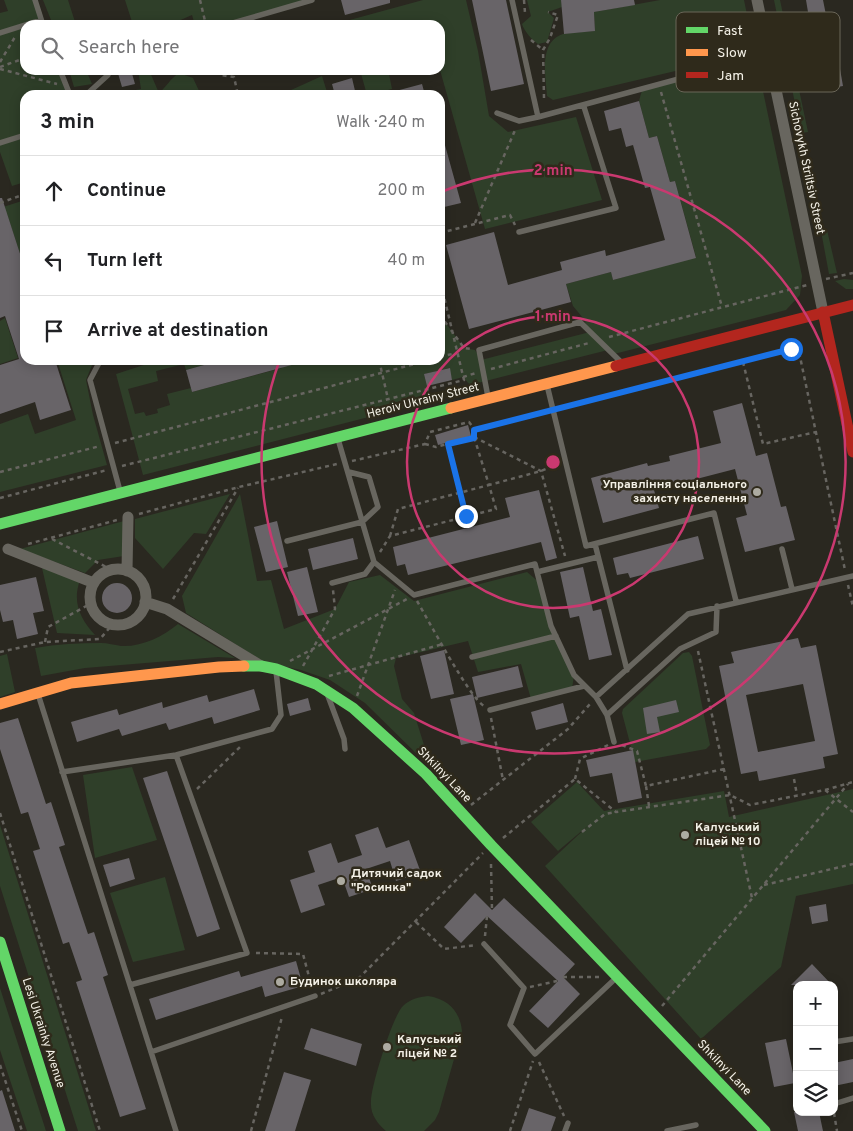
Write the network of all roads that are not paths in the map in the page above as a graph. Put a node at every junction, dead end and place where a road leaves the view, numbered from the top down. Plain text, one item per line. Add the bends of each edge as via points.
1 (35, 0) edge
2 (312, 0) edge
3 (512, 0) edge
4 (41, 20) edge
5 (243, 20) edge
6 (20, 27) edge
7 (0, 33) edge
8 (62, 75) edge
9 (108, 75) edge
10 (676, 81) edge
11 (68, 90) edge
12 (92, 90) edge
13 (775, 92) edge
14 (584, 106) junction
15 (497, 113) dead end
16 (538, 117) junction
17 (20, 137) edge
18 (0, 143) edge
19 (519, 232) road end
20 (853, 305) edge
21 (822, 312) junction
22 (623, 363) junction
23 (98, 365) edge
24 (547, 383) junction
25 (488, 398) junction
26 (338, 437) junction
27 (853, 452) edge
28 (349, 472) junction
29 (120, 493) junction
30 (128, 517) dead end
31 (362, 522) junction
32 (0, 524) edge
33 (287, 540) dead end
34 (595, 544) junction
35 (782, 549) dead end
36 (8, 550) dead end
37 (598, 556) junction
38 (374, 562) junction
39 (127, 571) junction
40 (537, 572) junction
41 (850, 577) edge
42 (94, 583) junction
43 (332, 583) road end
44 (792, 589) junction
45 (146, 602) junction
46 (736, 602) junction
47 (717, 606) junction
48 (556, 636) junction
49 (472, 657) dead end
50 (261, 666) junction
51 (276, 668) junction
52 (626, 670) junction
53 (323, 684) junction
54 (584, 686) junction
55 (38, 693) junction
56 (596, 697) junction
57 (0, 704) edge
58 (490, 710) road end
59 (608, 716) junction
60 (614, 742) road end
61 (345, 749) dead end
62 (176, 755) junction
63 (62, 772) junction
64 (0, 942) edge
65 (484, 944) road end
66 (618, 976) junction
67 (130, 985) junction
68 (315, 996) road end
69 (853, 1039) edge
70 (838, 1041) edge
71 (151, 1052) junction
72 (853, 1098) edge
73 (838, 1103) edge
74 (568, 1123) road end
75 (696, 1125) dead end
76 (60, 1131) edge
77 (176, 1131) edge
78 (565, 1131) edge
79 (667, 1131) edge
80 (765, 1131) edge

1 - 4 lane
2 - 5 lane
3 - 16 lane
6 - 7 lane
8 - 11 lane
9 - 12 lane
10 - 14 lane
13 - 21 street, Sichovykh Striltsiv Street
14 - 16 lane
14 - 19 lane via 616,208
15 - 16 lane via 519,121
17 - 18 lane
20 - 21 main road, Heroiv Ukrainy Street
21 - 22 main road, Heroiv Ukrainy Street
21 - 27 main road
22 - 24 main road, Heroiv Ukrainy Street
22 - 25 lane via 580,322 479,350
23 - 29 lane via 90,380
24 - 25 main road, Heroiv Ukrainy Street
24 - 34 lane via 586,546
25 - 26 main road, Heroiv Ukrainy Street
26 - 28 lane
26 - 29 main road, Heroiv Ukrainy Street
28 - 31 lane
28 - 31 lane via 369,477 378,507
29 - 32 main road, Heroiv Ukrainy Street
30 - 39 street
31 - 33 lane
31 - 38 lane
34 - 37 lane
34 - 46 lane via 714,513
35 - 44 lane
36 - 42 street
37 - 40 lane
37 - 52 lane
38 - 40 lane via 414,595 535,564
38 - 43 lane via 365,574
39 - 42 street via 112,570
39 - 45 street via 144,586
40 - 48 lane
41 - 44 lane
42 - 45 street via 90,604 98,618 112,625 137,618
44 - 46 lane
45 - 50 street via 167,609
46 - 47 lane
47 - 52 lane via 688,614
47 - 59 lane via 716,632 680,649
48 - 49 lane
48 - 54 lane via 574,675
50 - 51 main road, Shkilnyi Lane
50 - 55 main road, Shkilnyi Lane via 124,676 71,683
51 - 53 main road, Shkilnyi Lane
51 - 62 lane via 281,715 272,729
52 - 56 lane
53 - 61 lane
53 - 66 main road, Shkilnyi Lane via 426,774
54 - 56 lane
54 - 58 lane
55 - 57 main road, Shkilnyi Lane
55 - 63 lane
56 - 59 lane
59 - 60 lane
62 - 63 lane
62 - 67 lane via 247,953
63 - 67 lane
64 - 76 main road, Lesi Ukrainky Avenue
65 - 66 lane via 524,988 510,1025 536,1054
66 - 80 main road, Shkilnyi Lane
67 - 71 lane
68 - 71 lane
69 - 70 lane
71 - 77 lane
72 - 73 lane
74 - 78 lane
75 - 79 lane

